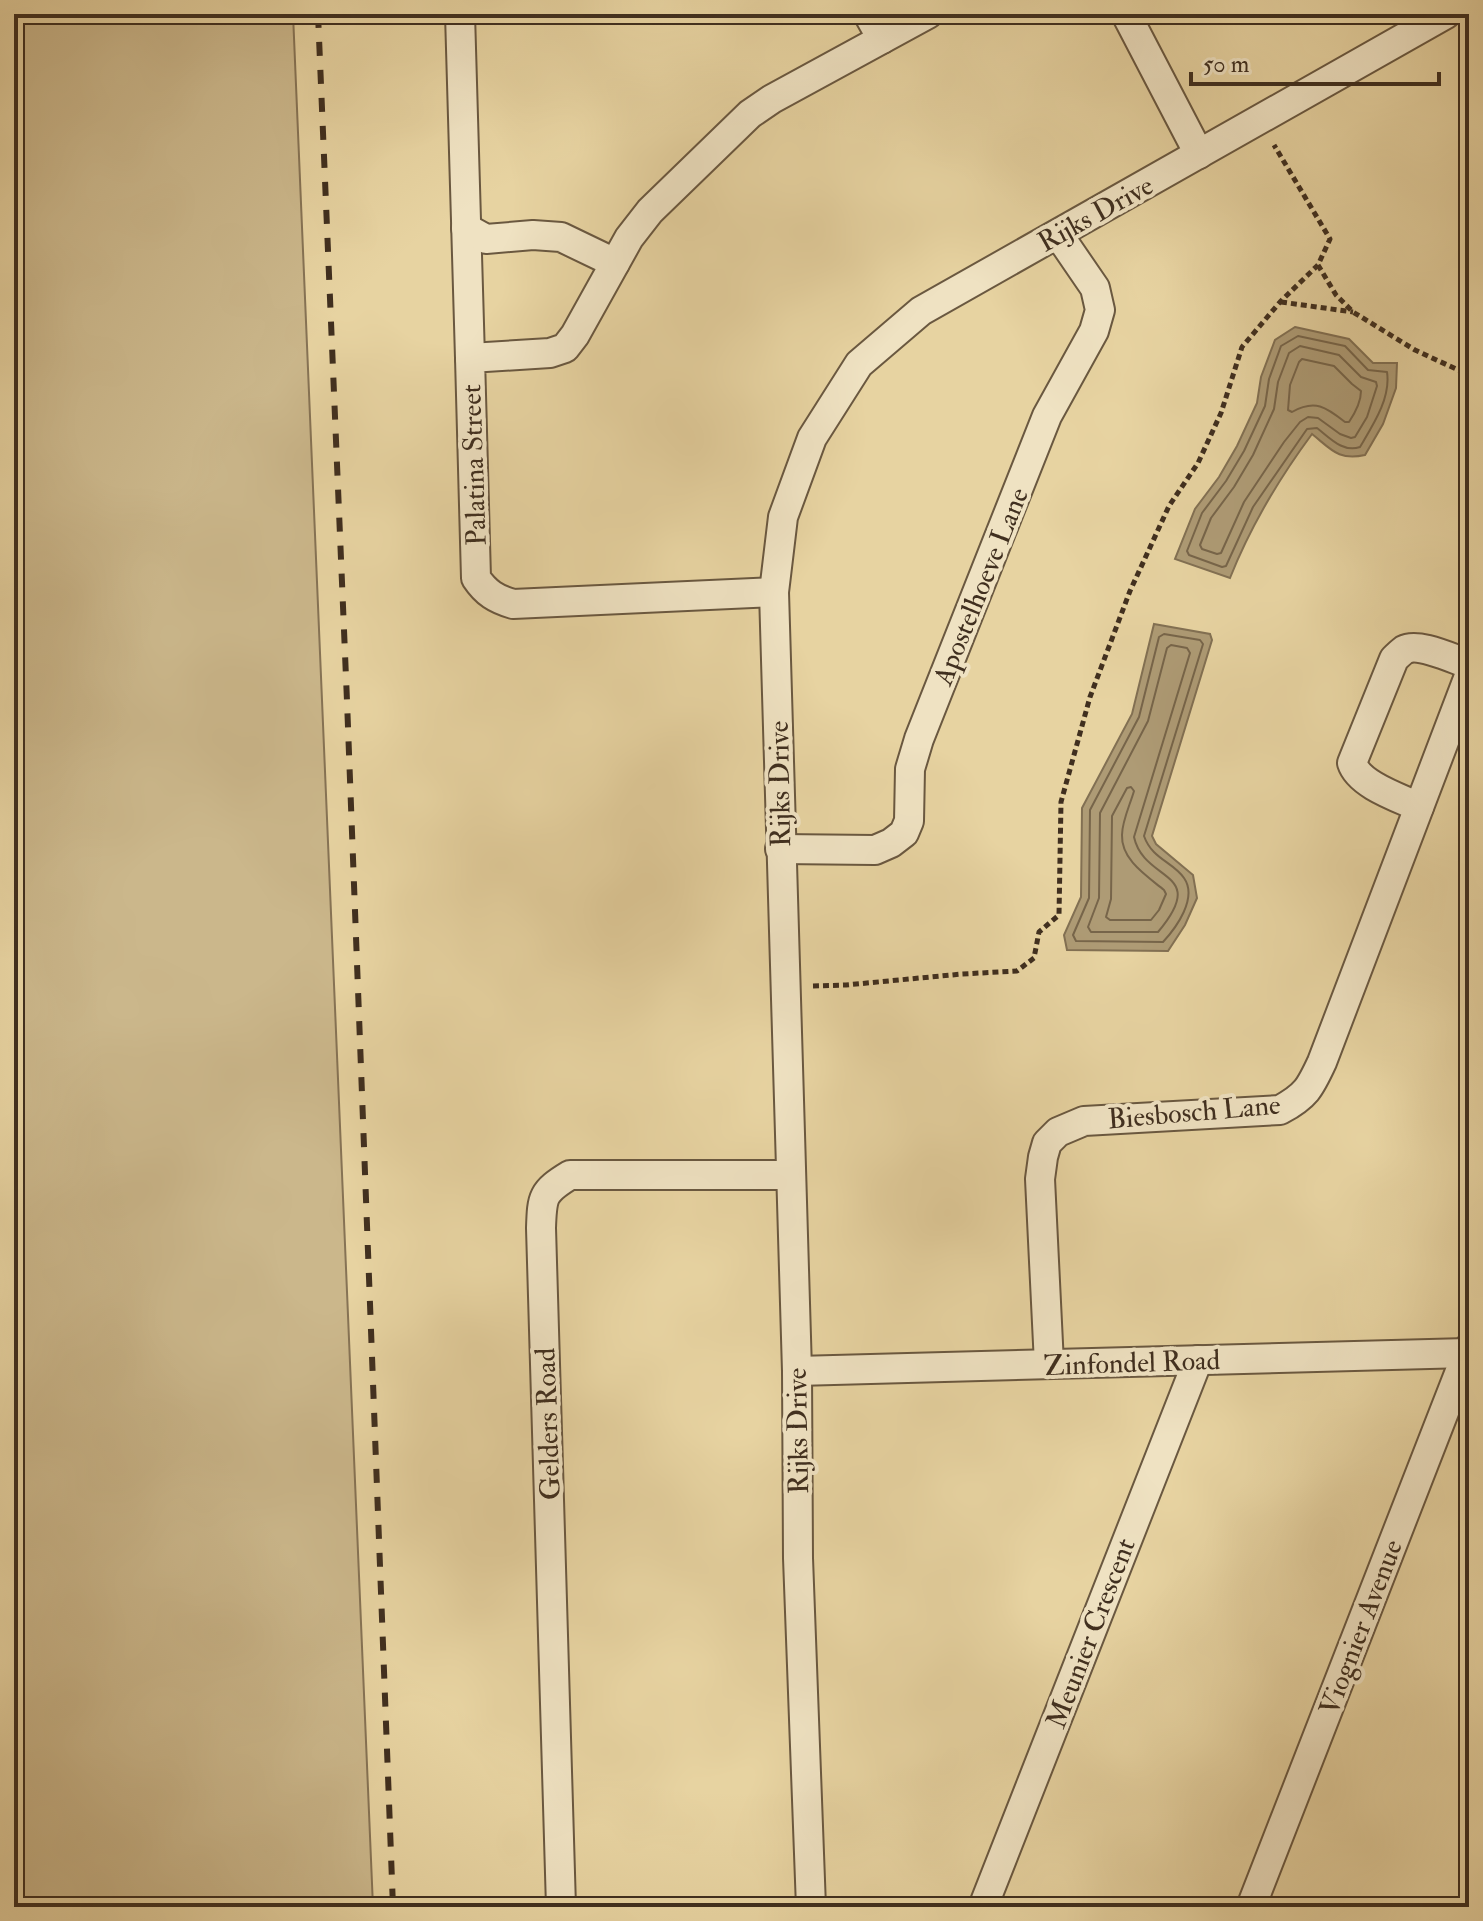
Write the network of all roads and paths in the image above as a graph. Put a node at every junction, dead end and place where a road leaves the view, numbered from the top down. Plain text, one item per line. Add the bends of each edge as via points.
1 (460, 14) edge
2 (868, 14) edge
3 (928, 14) edge
4 (1126, 14) edge
5 (1446, 14) edge
6 (882, 39) junction
7 (1260, 120) junction
8 (1199, 154) junction
9 (466, 228) junction
10 (1058, 234) junction
11 (615, 263) junction
12 (1318, 265) junction
13 (1280, 302) junction
14 (1353, 312) junction
15 (470, 358) junction
16 (1469, 375) edge
17 (774, 592) junction
18 (1469, 664) edge
19 (1469, 676) edge
20 (1419, 807) junction
21 (780, 849) junction
22 (785, 987) junction
23 (790, 1175) junction
24 (1468, 1350) edge
25 (1198, 1360) junction
26 (1049, 1364) junction
27 (797, 1371) junction
28 (561, 1907) edge
29 (811, 1907) edge
30 (983, 1907) edge
31 (1251, 1907) edge

1 - 9 street
2 - 6 street
3 - 6 street, Palatina Street
4 - 8 street
5 - 7 street, Rijks Drive
6 - 11 street, Palatina Street via 750,114 650,211
7 - 8 street, Rijks Drive
7 - 12 path via 1330,239
8 - 10 street, Rijks Drive
9 - 11 street via 486,239 561,237
9 - 15 street
10 - 17 street, Rijks Drive via 921,311 859,364 812,438 783,517
10 - 21 street, Apostelhoeve Lane via 1095,288 1100,310 1094,331 1047,416 919,739 910,769 904,833 875,850
11 - 15 street, Palatina Street via 565,348
12 - 13 path
12 - 14 path
13 - 14 path
13 - 22 path via 1242,347 1221,413 1198,463 1169,506 1090,697 1061,802 1059,915 1039,932 1034,958 1017,971
14 - 16 path
15 - 17 street, Palatina Street via 476,578 485,591 513,604
17 - 21 street, Rijks Drive
18 - 20 street via 1427,649 1405,649 1394,659 1352,763 1361,778
19 - 20 street, Biesbosch Lane
20 - 26 street, Biesbosch Lane via 1322,1062 1310,1088 1296,1101 1280,1110 1084,1121 1047,1143 1040,1179
21 - 22 street, Rijks Drive
22 - 23 street, Rijks Drive
23 - 27 street, Rijks Drive
23 - 28 street, Gelders Road via 570,1175 553,1185 542,1201
24 - 25 street, Zinfondel Road
24 - 31 street, Viognier Avenue
25 - 26 street, Zinfondel Road
25 - 30 street, Meunier Crescent
26 - 27 street, Zinfondel Road
27 - 29 street, Rijks Drive

